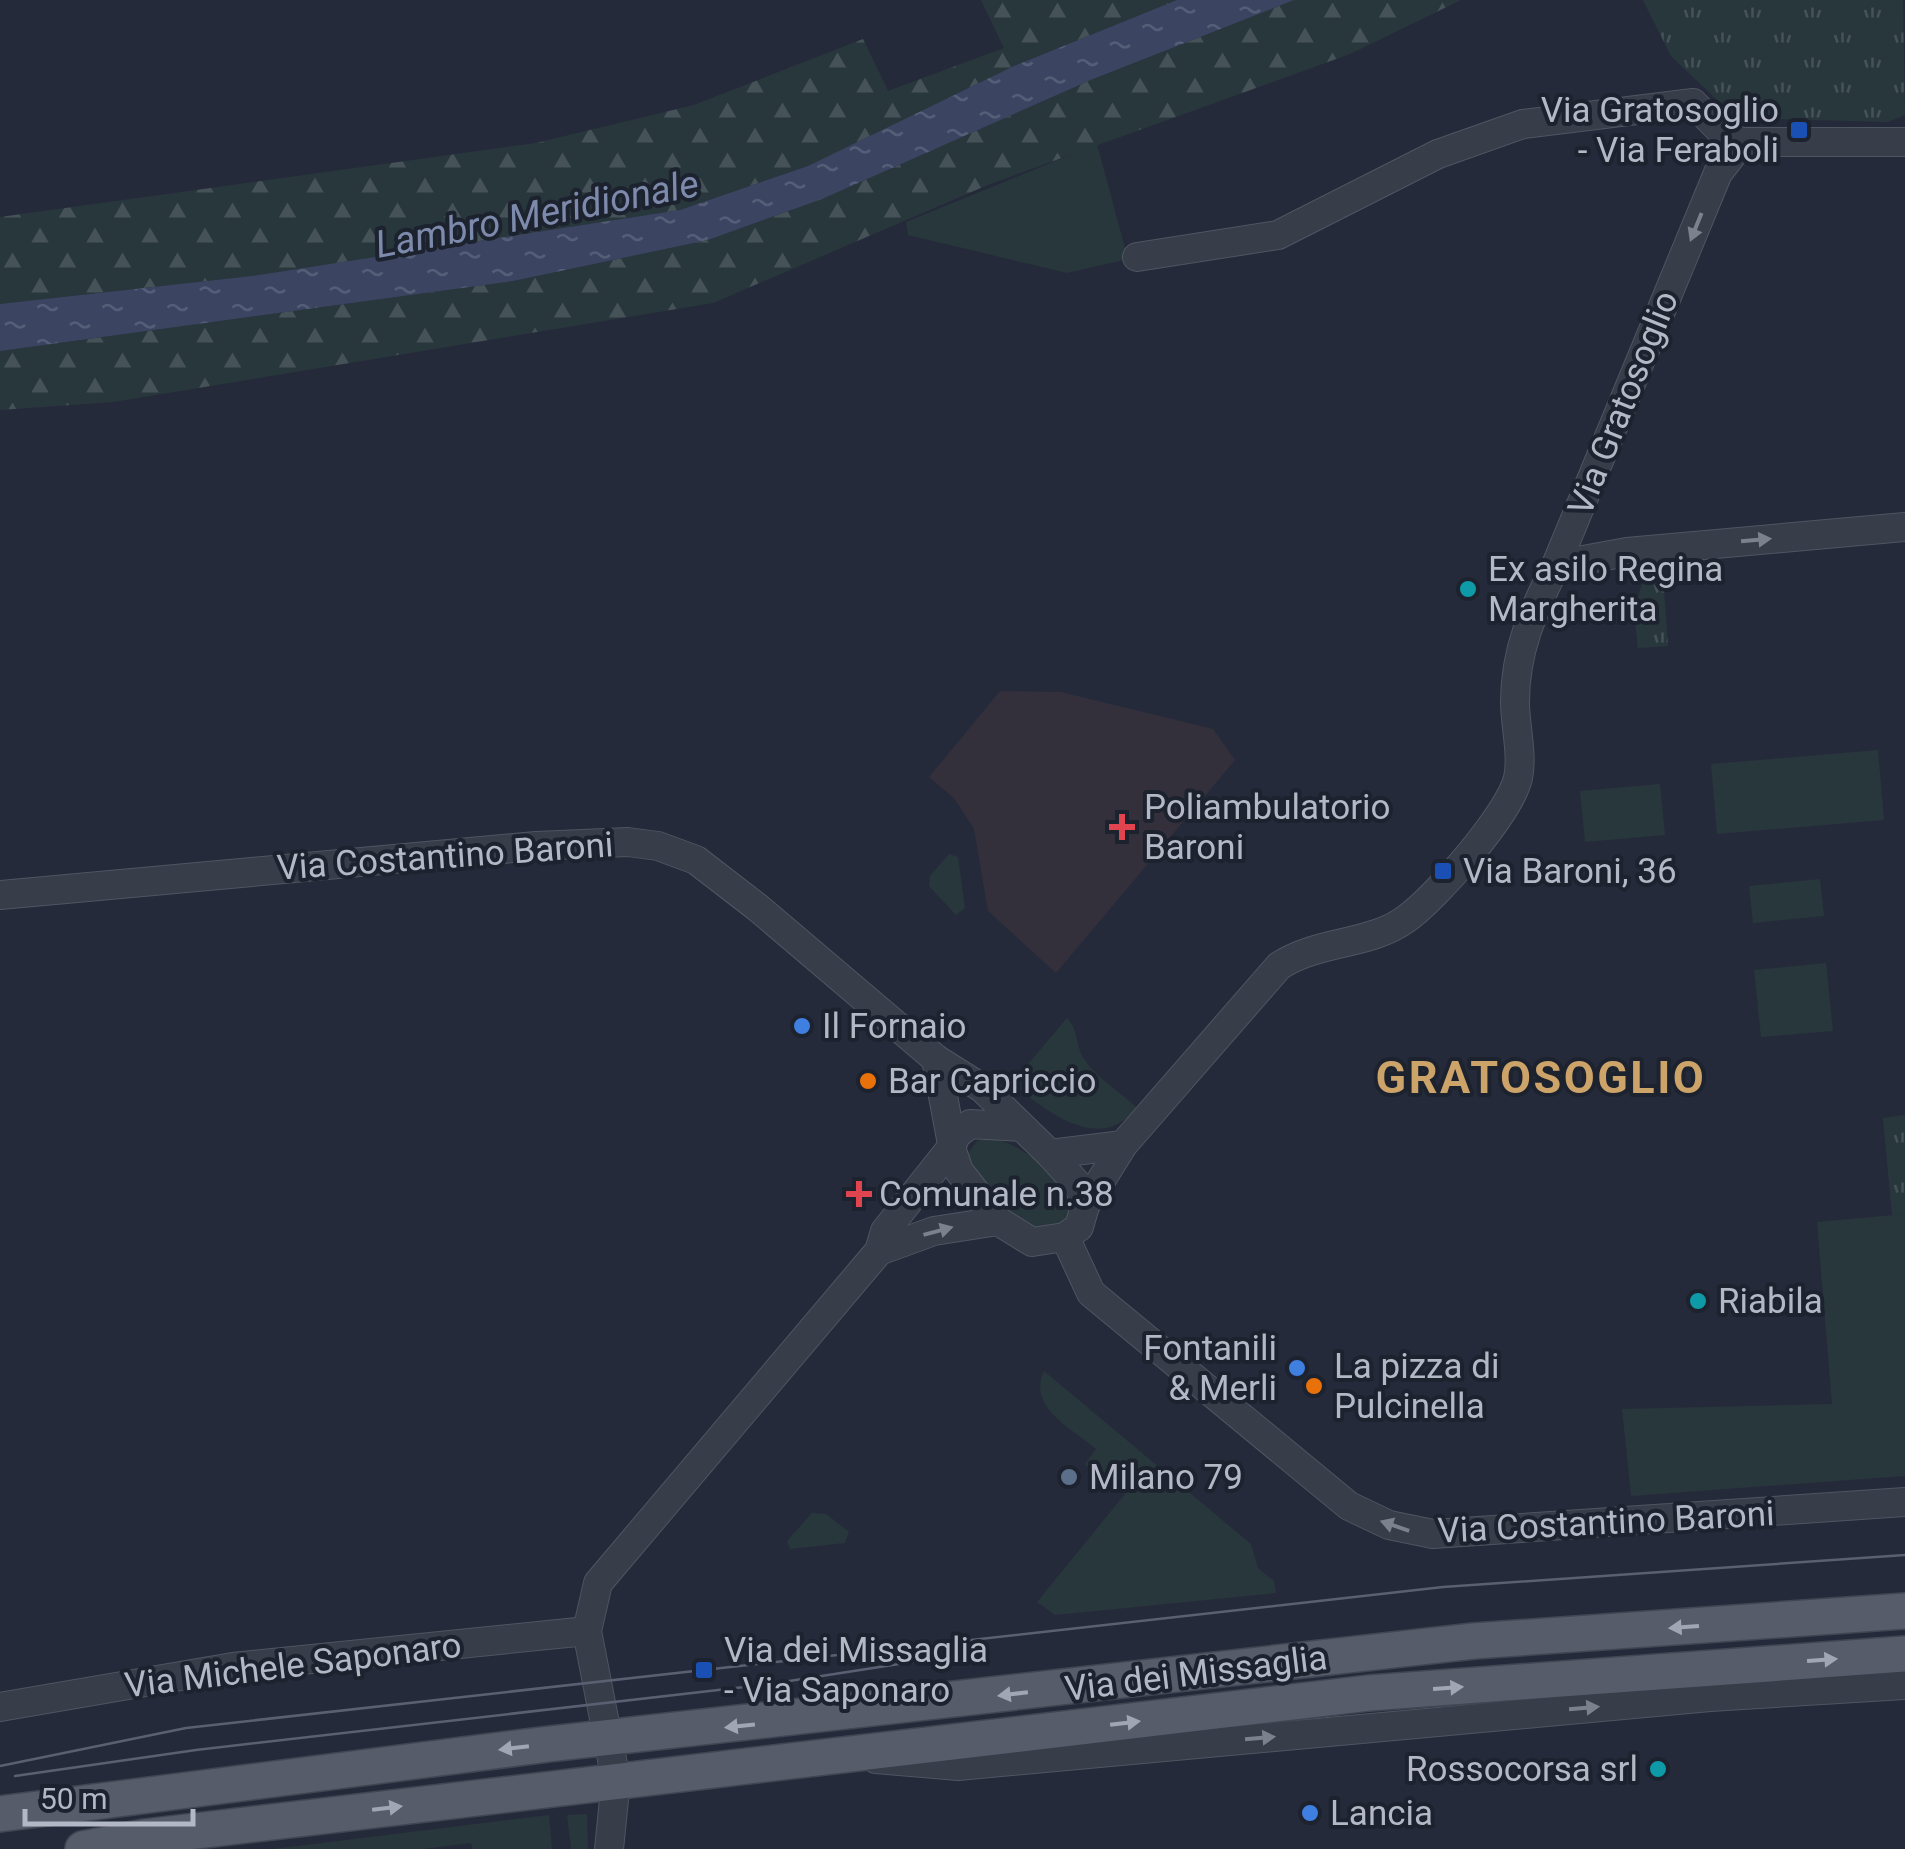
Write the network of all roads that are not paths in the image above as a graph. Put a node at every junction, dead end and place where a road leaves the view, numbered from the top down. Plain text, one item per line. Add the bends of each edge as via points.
1 (1742, 142) junction
2 (1905, 142) edge
3 (1137, 257) dead end
4 (1905, 527) edge
5 (1556, 566) junction
6 (0, 895) edge
7 (936, 1059) junction
8 (1021, 1127) junction
9 (1123, 1145) junction
10 (952, 1146) junction
11 (1050, 1154) junction
12 (1085, 1206) junction
13 (998, 1220) junction
14 (1065, 1237) junction
15 (879, 1251) junction
16 (1905, 1502) edge
17 (1905, 1611) edge
18 (1782, 1621) junction
19 (588, 1631) junction
20 (1905, 1654) edge
21 (1739, 1681) junction
22 (1905, 1685) edge
23 (0, 1707) edge
24 (612, 1740) junction
25 (616, 1780) junction
26 (0, 1814) edge
27 (82, 1849) edge
28 (609, 1849) edge

1 - 2 street
1 - 3 street via 1726,136 1693,103 1524,124 1438,154 1278,235
1 -> 5 street, Via Gratosoglio via 1718,172
5 -> 4 street, Via Gratosoglio via 1626,552
5 - 9 street via 1525,628 1516,671 1519,770 1508,802 1442,889 1412,915 1382,932 1310,948 1279,966
6 - 7 street, Via Costantino Baroni via 536,846 658,846 696,860
7 - 8 street, Via Costantino Baroni via 982,1088
7 - 10 street
8 - 10 street via 970,1124
8 - 11 street, Via Costantino Baroni
9 - 11 street
9 - 12 street
10 - 13 street via 975,1196
10 - 15 street via 885,1232
11 - 12 street, Via Costantino Baroni via 1078,1186
12 - 14 street via 1080,1227
13 - 14 street via 1032,1242
15 -> 13 street via 934,1231
16 -> 14 street, Via Costantino Baroni via 1526,1531 1430,1534 1389,1525 1348,1506 1091,1294
15 - 19 street via 598,1583
17 - 18 main road, Via dei Missaglia
18 - 21 street via 1752,1645
18 -> 24 main road, Via dei Missaglia via 1474,1640
19 - 23 street, Via Michele Saponaro via 233,1667
19 - 24 street
21 -> 20 main road, Via dei Missaglia
21 - 22 street, Via dei Missaglia
25 -> 21 main road, Via dei Missaglia via 1369,1693
24 - 25 street
24 -> 26 main road, Via dei Missaglia
27 -> 25 main road, Via dei Missaglia
25 - 28 street

